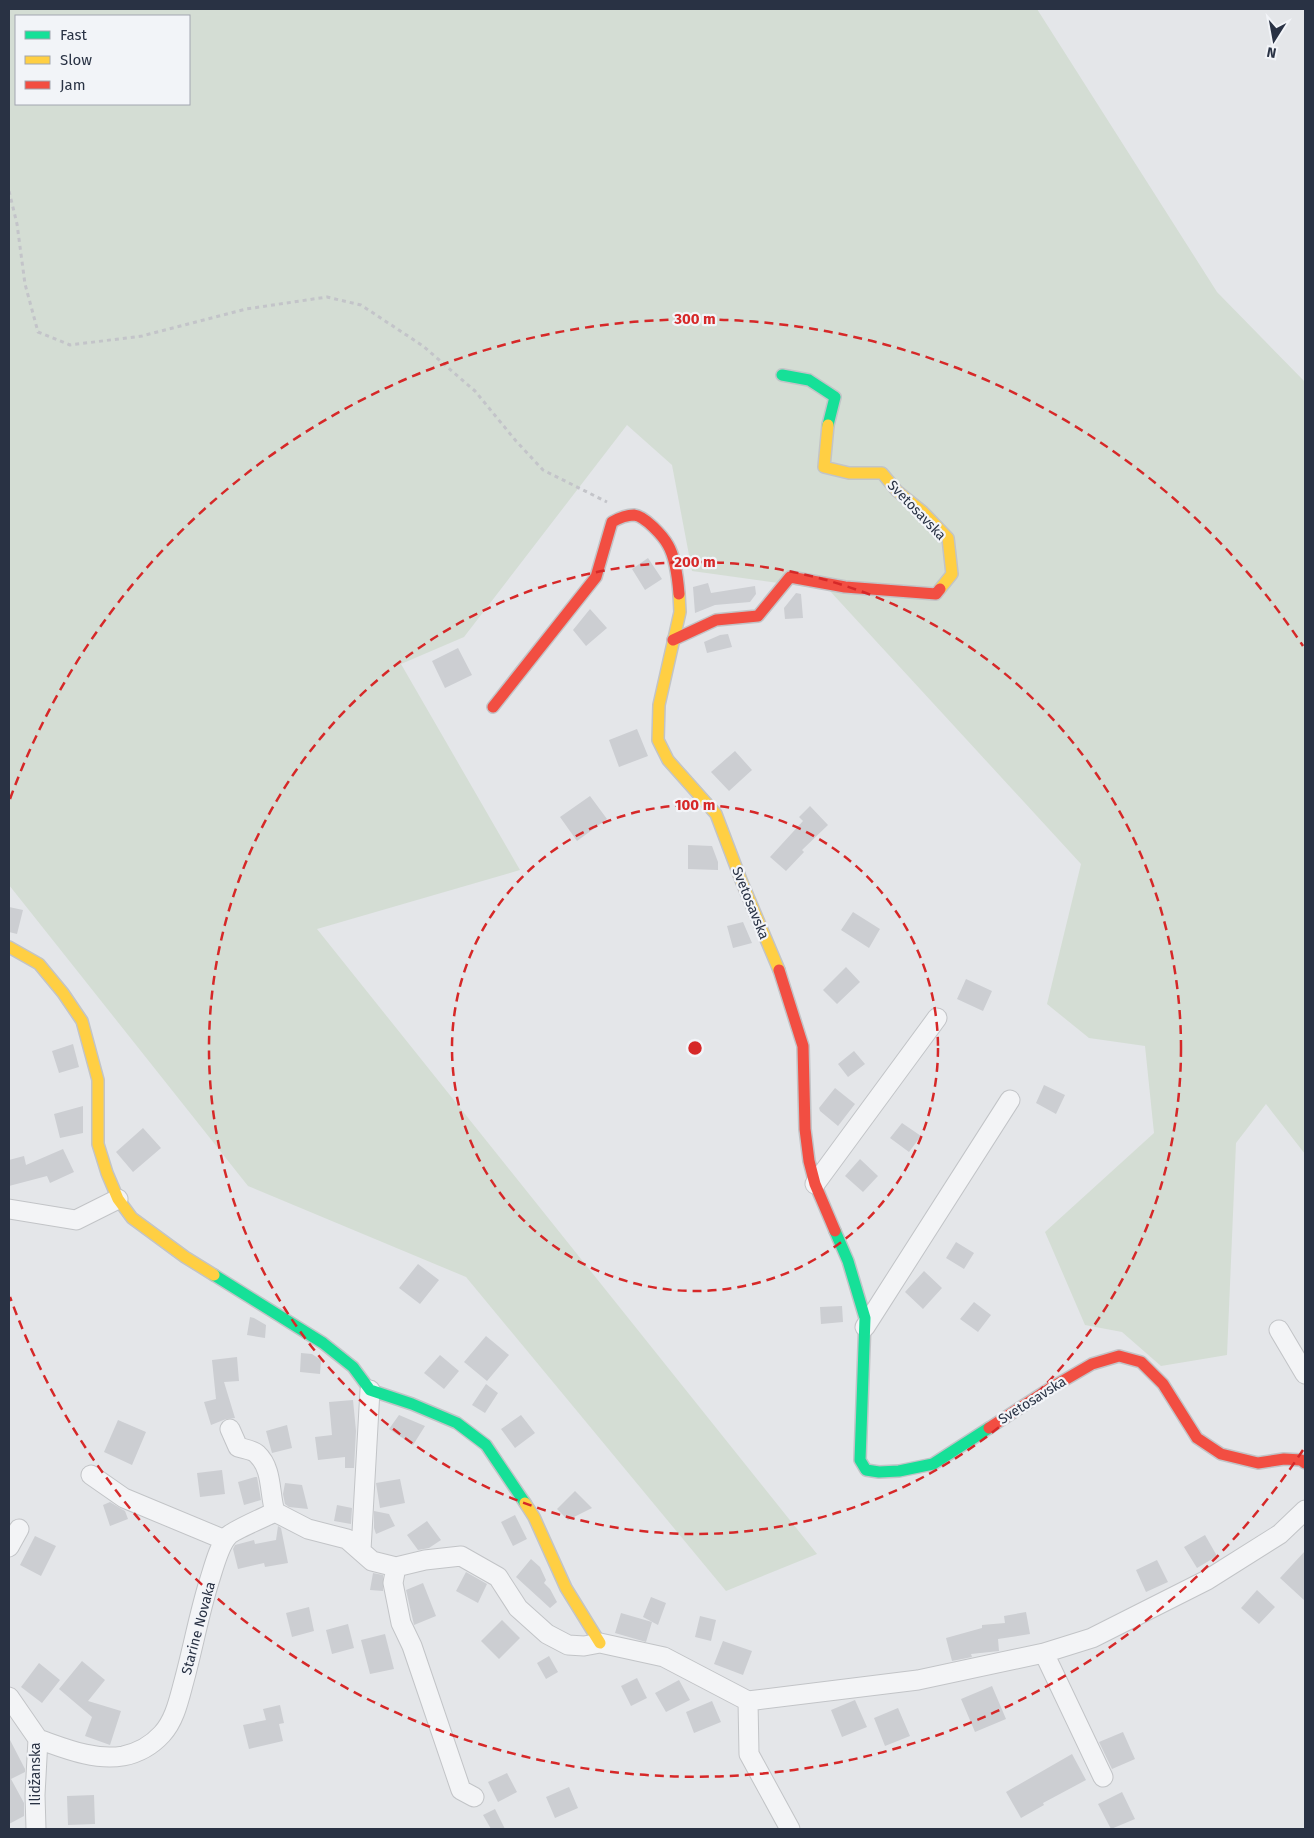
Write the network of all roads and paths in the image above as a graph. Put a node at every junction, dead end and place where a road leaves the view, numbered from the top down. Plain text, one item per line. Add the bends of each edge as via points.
1 (9, 191) edge
2 (782, 375) dead end
3 (636, 515) junction
4 (673, 640) junction
5 (493, 707) dead end
6 (9, 947) edge
7 (937, 1018) dead end
8 (1010, 1100) dead end
9 (815, 1184) junction
10 (118, 1199) junction
11 (9, 1209) edge
12 (865, 1327) junction
13 (1279, 1330) dead end
14 (1305, 1374) edge
15 (370, 1390) junction
16 (230, 1429) dead end
17 (1305, 1462) edge
18 (92, 1476) dead end
19 (1305, 1510) edge
20 (275, 1512) junction
21 (19, 1529) dead end
22 (225, 1540) junction
23 (9, 1547) edge
24 (360, 1550) junction
25 (396, 1567) junction
26 (600, 1643) junction
27 (1044, 1653) junction
28 (9, 1697) edge
29 (748, 1701) junction
30 (38, 1739) junction
31 (1103, 1777) dead end
32 (474, 1797) dead end
33 (36, 1829) edge
34 (790, 1829) edge

1 - 3 path via 25,284 38,332 70,345 142,336 246,309 327,297 361,304 423,346 475,391 543,470
2 - 4 street, Svetosavska via 809,380 835,397 827,431 824,468 849,473 882,473 948,538 952,574 936,594 845,588 790,577 758,616 716,620
3 - 4 street, Svetosavska via 655,528 669,546 678,580 680,612
3 - 5 street via 623,516 612,522 596,577
4 - 9 street, Svetosavska via 659,705 658,740 668,760 716,814 791,1005 803,1046 805,1129
6 - 10 street via 39,964 82,1021 98,1080 98,1144
7 - 9 street
8 - 12 street
9 - 12 street, Svetosavska via 848,1261
10 - 11 street via 76,1220
10 - 15 street via 132,1218 185,1258 323,1343 353,1367
12 - 17 street, Svetosavska via 860,1460 866,1470 899,1471 933,1464 1049,1388 1092,1364 1119,1356 1141,1362 1163,1384 1197,1438 1221,1454 1258,1463 1284,1459
13 - 14 street
15 - 24 street
15 - 26 street via 457,1423 486,1445 534,1517 566,1588
16 - 20 street via 238,1446 256,1453 264,1464
18 - 22 street via 124,1498
19 - 27 street via 1280,1534 1208,1580 1092,1638
20 - 22 street via 228,1535
20 - 24 street via 308,1529 347,1539
21 - 23 street
22 - 30 street, Starine Novaka via 204,1599 176,1708 164,1732 138,1751 122,1756 77,1752
24 - 25 street via 372,1561
25 - 26 street via 462,1556 498,1577 518,1608 547,1634 568,1645
25 - 32 street via 393,1584 401,1623 412,1646 461,1790
26 - 29 street via 664,1657
27 - 29 street via 918,1680
27 - 31 street
28 - 30 street, Ilidžanska
29 - 34 street via 750,1754
30 - 33 street, Ilidžanska

